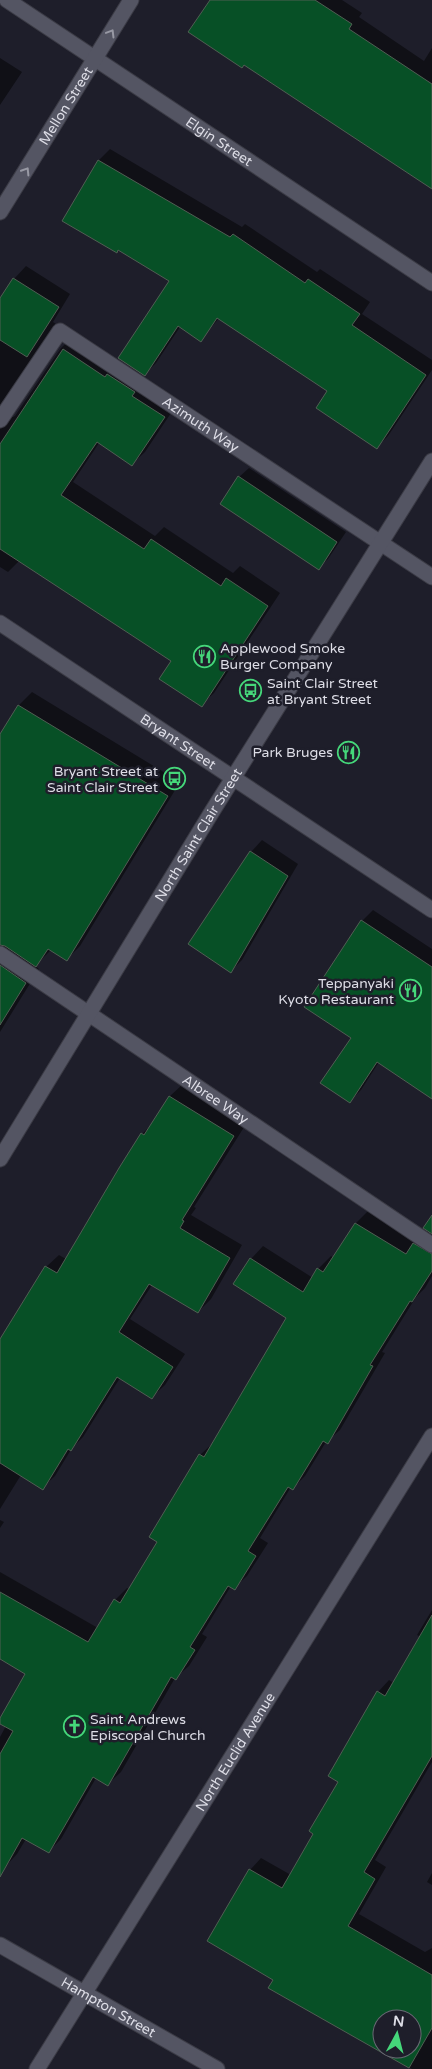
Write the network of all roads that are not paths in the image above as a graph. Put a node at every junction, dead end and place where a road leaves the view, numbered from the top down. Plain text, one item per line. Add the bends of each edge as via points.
1 (7, 0) edge
2 (131, 0) edge
3 (95, 59) junction
4 (0, 212) edge
5 (432, 283) edge
6 (0, 420) edge
7 (432, 461) edge
8 (381, 543) junction
9 (432, 577) edge
10 (0, 623) edge
11 (234, 778) junction
12 (432, 910) edge
13 (0, 954) edge
14 (90, 1013) junction
15 (0, 1159) edge
16 (432, 1245) edge
17 (432, 1436) edge
18 (0, 1945) edge
19 (84, 1993) junction
20 (37, 2069) edge
21 (217, 2069) edge

1 - 3 street, Elgin Street
3 -> 2 street, Mellon Street
4 -> 3 street, Mellon Street
3 - 5 street, Elgin Street
6 - 8 street, Azimuth Way via 60,330
7 - 8 street, North Saint Clair Street
8 - 9 street, Azimuth Way
8 - 11 street, North Saint Clair Street
10 - 11 street, Bryant Street
11 - 12 street, Bryant Street
11 - 14 street, North Saint Clair Street
13 - 14 street, Albree Way
14 - 15 street, North Saint Clair Street
14 - 16 street, Albree Way
17 - 19 street, North Euclid Avenue
18 - 19 street, Hampton Street
19 - 20 street, North Euclid Avenue
19 - 21 street, Hampton Street

